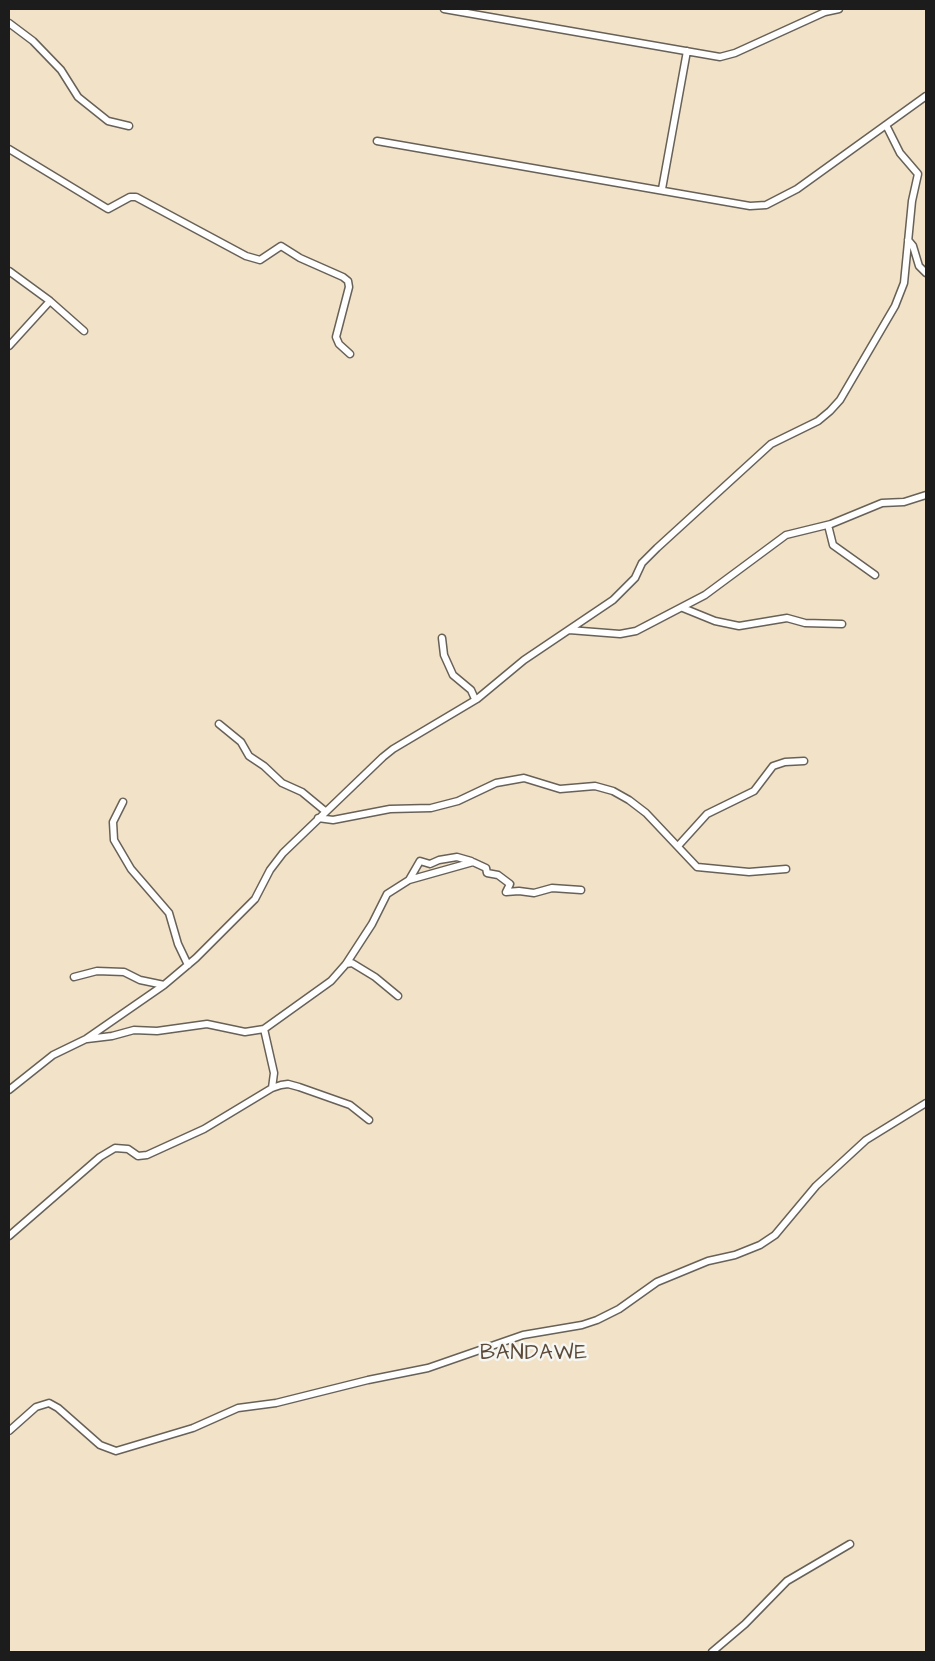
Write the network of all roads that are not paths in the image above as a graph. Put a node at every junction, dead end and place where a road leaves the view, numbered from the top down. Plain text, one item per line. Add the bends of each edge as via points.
1 (444, 9) edge
2 (839, 9) edge
3 (9, 23) edge
4 (688, 51) junction
5 (926, 96) edge
6 (886, 125) junction
7 (129, 126) dead end
8 (377, 141) dead end
9 (9, 149) edge
10 (662, 189) junction
11 (908, 240) junction
12 (9, 271) edge
13 (926, 273) edge
14 (50, 301) junction
15 (84, 331) dead end
16 (9, 346) edge
17 (350, 354) dead end
18 (926, 495) edge
19 (828, 525) junction
20 (875, 575) dead end
21 (683, 608) junction
22 (842, 624) dead end
23 (569, 630) junction
24 (442, 638) dead end
25 (475, 700) junction
26 (219, 724) dead end
27 (804, 761) dead end
28 (123, 802) dead end
29 (325, 811) junction
30 (318, 818) junction
31 (678, 846) junction
32 (472, 862) junction
33 (786, 869) dead end
34 (409, 880) junction
35 (581, 890) dead end
36 (346, 964) junction
37 (188, 965) junction
38 (74, 977) dead end
39 (164, 985) junction
40 (398, 996) dead end
41 (264, 1029) junction
42 (86, 1039) junction
43 (272, 1088) junction
44 (9, 1090) edge
45 (926, 1104) edge
46 (369, 1120) dead end
47 (9, 1236) edge
48 (9, 1431) edge
49 (850, 1544) dead end
50 (712, 1652) edge

1 - 4 street
2 - 4 street via 825,12 726,56
3 - 7 street via 33,41 60,70 78,97 108,121
4 - 10 street
5 - 6 street
6 - 10 street via 797,188 766,205 750,206
6 - 11 street via 900,152 918,174
8 - 10 street
9 - 17 street via 108,209 136,197 246,256 260,260 281,246 343,277 349,287 336,337
11 - 13 street via 913,246 918,266
11 - 23 street via 904,283 895,306 840,400 818,421 771,444 657,548 625,589
12 - 14 street
14 - 15 street
14 - 16 street
18 - 19 street via 904,502 882,503
19 - 20 street via 833,545
19 - 21 street via 786,535
21 - 22 street via 715,621 739,626 787,618 805,623
21 - 23 street via 629,633
23 - 25 street via 524,660
24 - 25 street via 444,655 453,675 471,690
25 - 29 street via 393,749
26 - 29 street via 240,742 249,756 282,783 302,792
27 - 31 street via 773,766 754,791 707,814
28 - 37 street via 113,822 114,840 131,869 169,912
29 - 30 street
30 - 31 street via 340,820 390,809 431,808 458,801 496,783 524,778 560,789 595,786 613,791 646,813
30 - 37 street via 283,853 255,899
31 - 33 street via 692,864 703,869 749,872
32 - 34 street
32 - 34 street via 457,857 430,864 420,861
32 - 35 street via 486,868 486,873 498,875 510,884 506,892 534,893 552,888
34 - 36 street via 387,894
36 - 40 street via 352,963 375,977
36 - 41 street via 319,991
37 - 39 street
38 - 39 street via 97,971 124,972 140,980
39 - 42 street
41 - 42 street via 246,1032 207,1024 157,1031 134,1030
41 - 43 street via 274,1073
42 - 44 street via 53,1054
43 - 46 street via 288,1084 299,1087 350,1105
43 - 47 street via 204,1129 147,1155 138,1156 128,1149 115,1148 100,1157
45 - 48 street via 866,1140 816,1186 775,1235 760,1245 708,1261 658,1282 597,1320 523,1335 428,1368 276,1403 238,1408 193,1428 116,1451 100,1445 49,1403 31,1411
49 - 50 street via 787,1580

